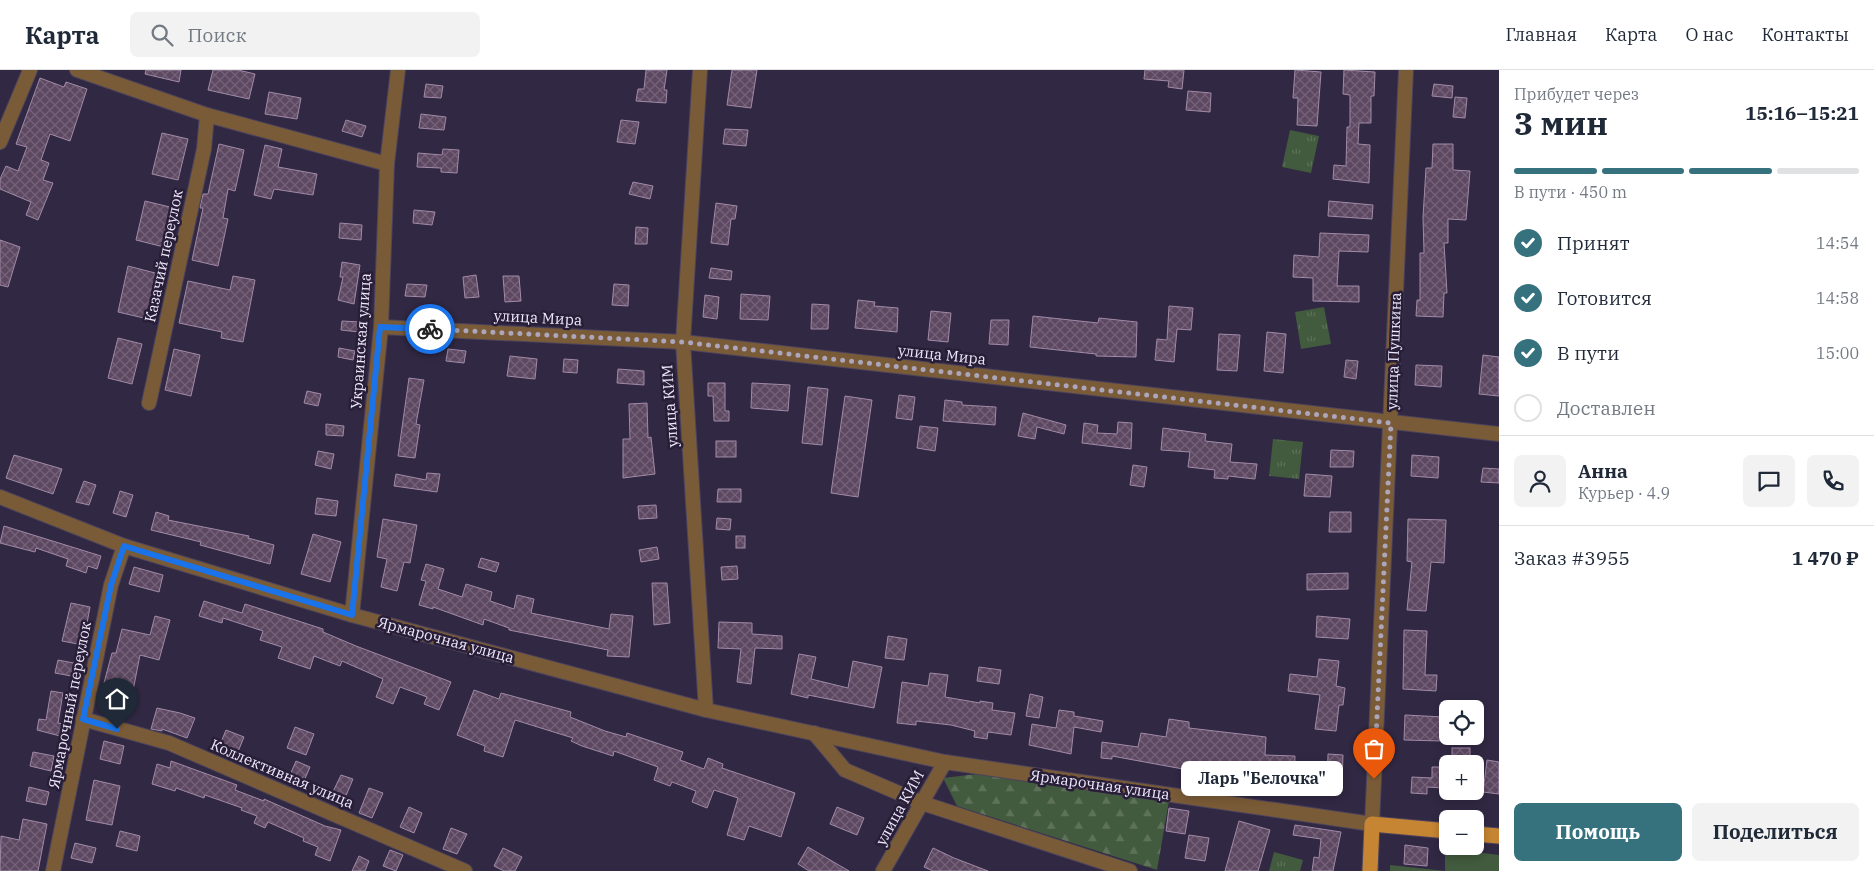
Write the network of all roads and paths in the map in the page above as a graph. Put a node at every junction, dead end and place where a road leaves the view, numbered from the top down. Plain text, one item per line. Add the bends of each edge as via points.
1 (30, 70) edge
2 (77, 70) edge
3 (398, 70) edge
4 (700, 70) edge
5 (1406, 70) edge
6 (207, 114) junction
7 (0, 142) edge
8 (388, 164) junction
9 (380, 327) junction
10 (683, 342) junction
11 (149, 404) dead end
12 (1391, 423) junction
13 (1499, 434) edge
14 (0, 497) edge
15 (124, 546) junction
16 (352, 615) junction
17 (706, 710) junction
18 (83, 719) junction
19 (814, 733) junction
20 (945, 762) junction
21 (922, 803) junction
22 (1372, 824) junction
23 (1439, 830) edge
24 (1484, 835) edge
25 (1499, 836) edge
26 (53, 871) edge
27 (465, 871) edge
28 (883, 871) edge
29 (1130, 871) edge
30 (1370, 871) edge

1 - 7 street
2 - 6 street
3 - 8 street, Украинская улица
4 - 10 street, улица КИМ
5 - 12 street, улица Пушкина
6 - 8 street
6 - 11 street, Казачий переулок via 204,149
8 - 9 street, Украинская улица
9 - 10 street, улица Мира
9 - 16 street, Украинская улица
10 - 12 street, улица Мира
10 - 17 street, улица КИМ
12 - 13 street, улица Мира
12 - 22 street, улица Пушкина
14 - 15 street, Ярмарочная улица
15 - 16 street, Ярмарочная улица
15 - 18 street, Ярмарочный переулок via 111,585
16 - 17 street, Ярмарочная улица
17 - 19 street, Ярмарочная улица
18 - 26 street, Ярмарочный переулок
18 - 27 street, Коллективная улица via 169,743
19 - 20 street, Ярмарочная улица
19 - 21 street via 845,770
20 - 21 street, улица КИМ
20 - 22 street, Ярмарочная улица
21 - 28 street, улица КИМ
21 - 29 street
22 - 23 main road, Ярмарочная улица
22 - 30 main road, улица Пушкина
24 - 25 main road

